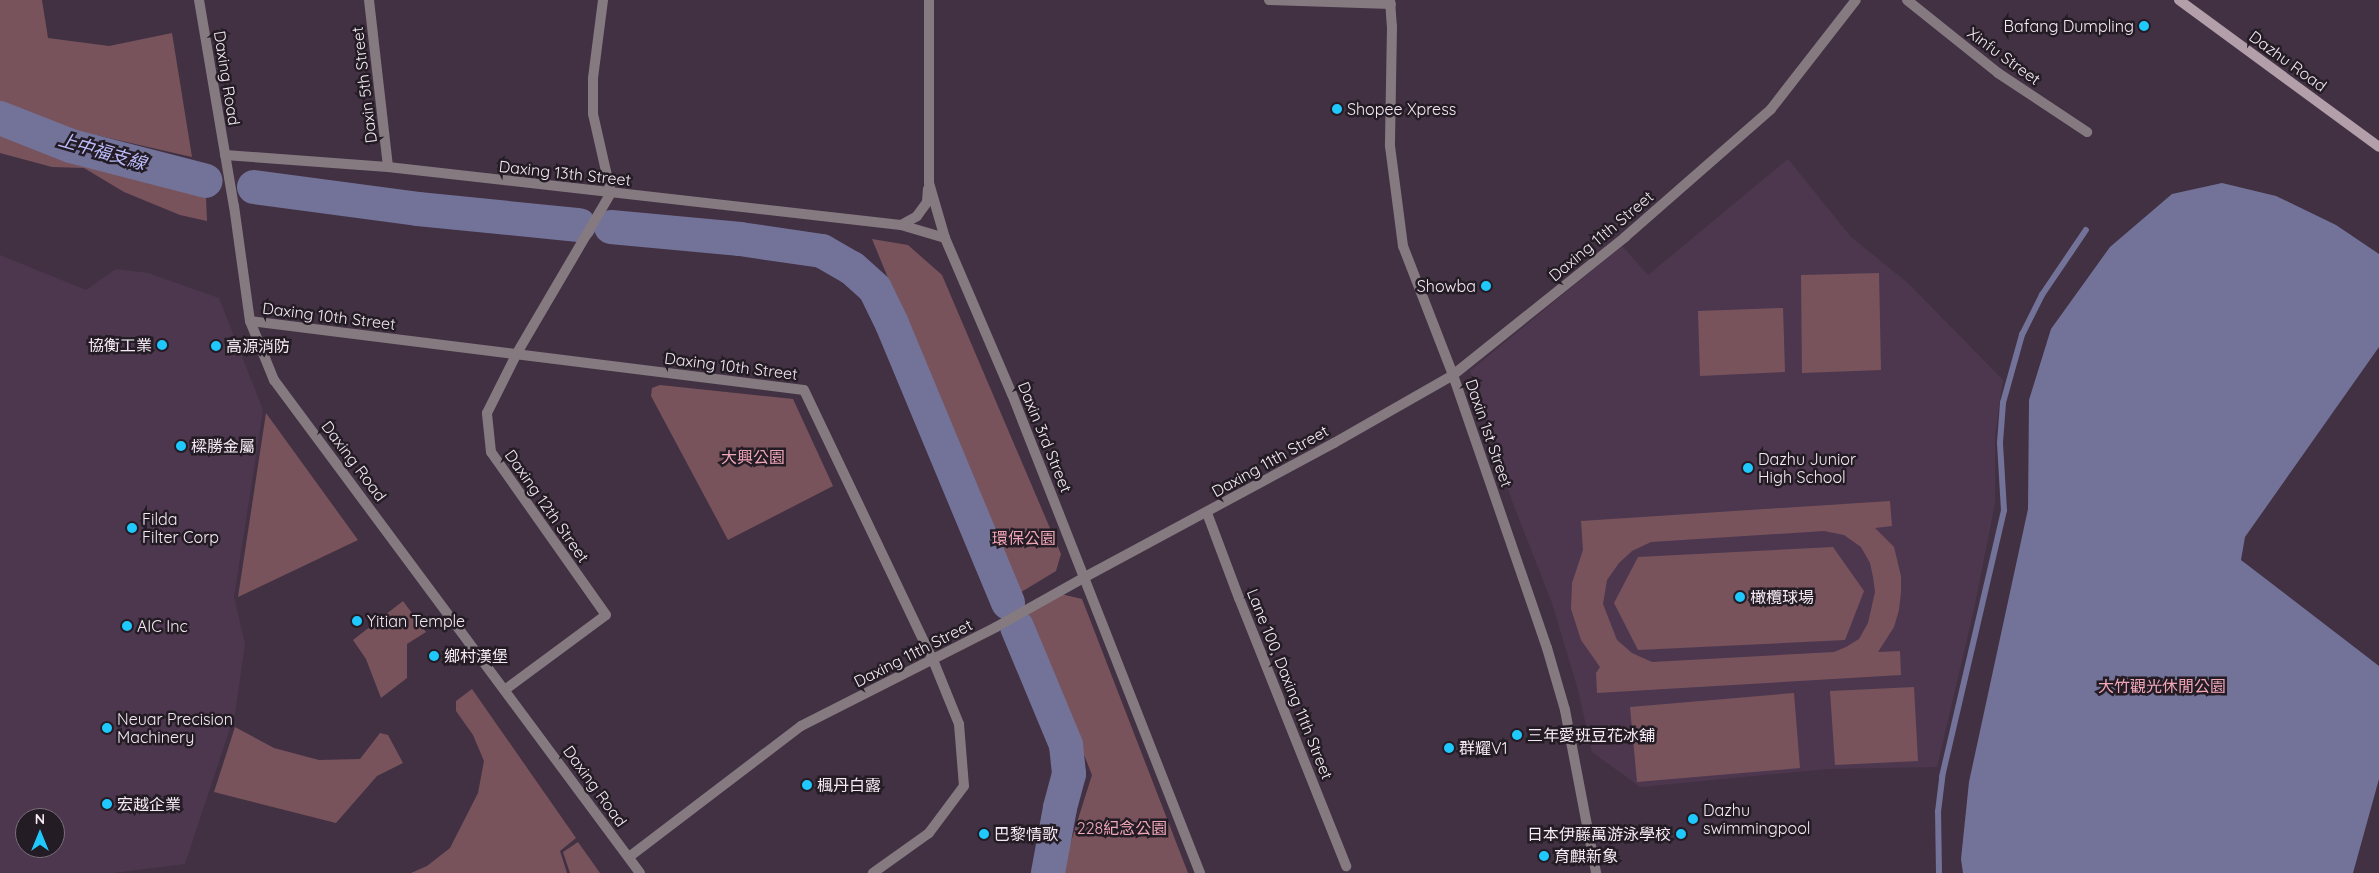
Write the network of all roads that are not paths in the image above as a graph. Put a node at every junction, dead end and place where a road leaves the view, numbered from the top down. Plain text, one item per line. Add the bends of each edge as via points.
1 (199, 0) edge
2 (368, 0) edge
3 (603, 0) edge
4 (929, 0) edge
5 (1269, 0) edge
6 (1856, 0) edge
7 (1907, 0) edge
8 (2179, 0) edge
9 (1390, 2) edge
10 (2087, 132) dead end
11 (2379, 147) edge
12 (225, 155) junction
13 (388, 167) junction
14 (929, 183) junction
15 (611, 193) junction
16 (901, 225) junction
17 (945, 238) junction
18 (250, 321) junction
19 (518, 353) junction
20 (1453, 375) junction
21 (1207, 513) junction
22 (1085, 577) junction
23 (933, 660) junction
24 (506, 689) junction
25 (629, 857) junction
26 (1346, 866) dead end
27 (640, 873) edge
28 (873, 873) edge
29 (1200, 873) edge
30 (1596, 873) edge

1 - 12 street, Daxing Road
2 - 13 street, Daxin 5th Street
3 - 15 street via 593,78 593,114
4 - 14 street, Daxin 3rd Street
5 - 9 street
6 - 20 street, Daxing 11th Street via 1771,109 1624,237
7 - 10 street, Xinfu Street via 1998,72
8 - 11 main road, Dazhu Road
9 - 20 street, Daxin 1st Street via 1390,146 1403,246
12 - 13 street, Daxing 13th Street
12 - 18 street, Daxing Road
13 - 15 street, Daxing 13th Street
14 - 16 street via 927,202 917,216
14 - 17 street, Daxin 3rd Street
15 - 16 street, Daxing 13th Street
15 - 19 street, Daxing 12th Street
16 - 17 street, Daxing 13th Street
17 - 22 street, Daxin 3rd Street
18 - 19 street, Daxing 10th Street
18 - 24 street, Daxing Road via 274,380
19 - 23 street, Daxing 10th Street via 804,390
19 - 24 street, Daxing 12th Street via 487,413 491,452 606,615
20 - 21 street, Daxing 11th Street
20 - 30 street, Daxin 1st Street via 1566,710
21 - 22 street, Daxing 11th Street
21 - 26 street, Lane 100, Daxing 11th Street
22 - 23 street, Daxing 11th Street
22 - 29 street, Daxin 3rd Street
23 - 25 street, Daxing 11th Street via 801,726
23 - 28 street, Daxing 10th Street via 959,724 964,786 928,833
24 - 25 street, Daxing Road
25 - 27 street, Daxing Road

